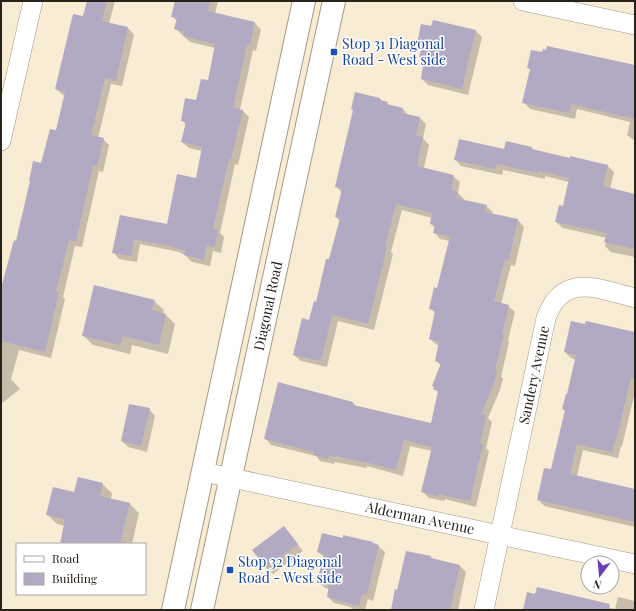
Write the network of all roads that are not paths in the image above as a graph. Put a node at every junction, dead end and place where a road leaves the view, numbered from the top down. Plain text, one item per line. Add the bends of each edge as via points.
1 (33, 1) edge
2 (304, 1) edge
3 (334, 1) edge
4 (523, 1) edge
5 (584, 7) edge
6 (635, 25) edge
7 (1, 141) edge
8 (635, 298) edge
9 (204, 472) junction
10 (231, 477) junction
11 (500, 535) junction
12 (635, 564) edge
13 (173, 610) edge
14 (202, 610) edge
15 (484, 610) edge

1 - 7 street
2 - 9 main road, Diagonal Road
3 - 10 main road, Diagonal Road
4 - 5 street
5 - 6 street
8 - 11 street, Sandery Avenue via 584,286 560,294 550,305
9 - 10 street, Alderman Avenue
9 - 13 main road, Diagonal Road
10 - 11 street, Alderman Avenue
10 - 14 main road, Diagonal Road
11 - 12 street, Alderman Avenue
11 - 15 street, Sandery Avenue

